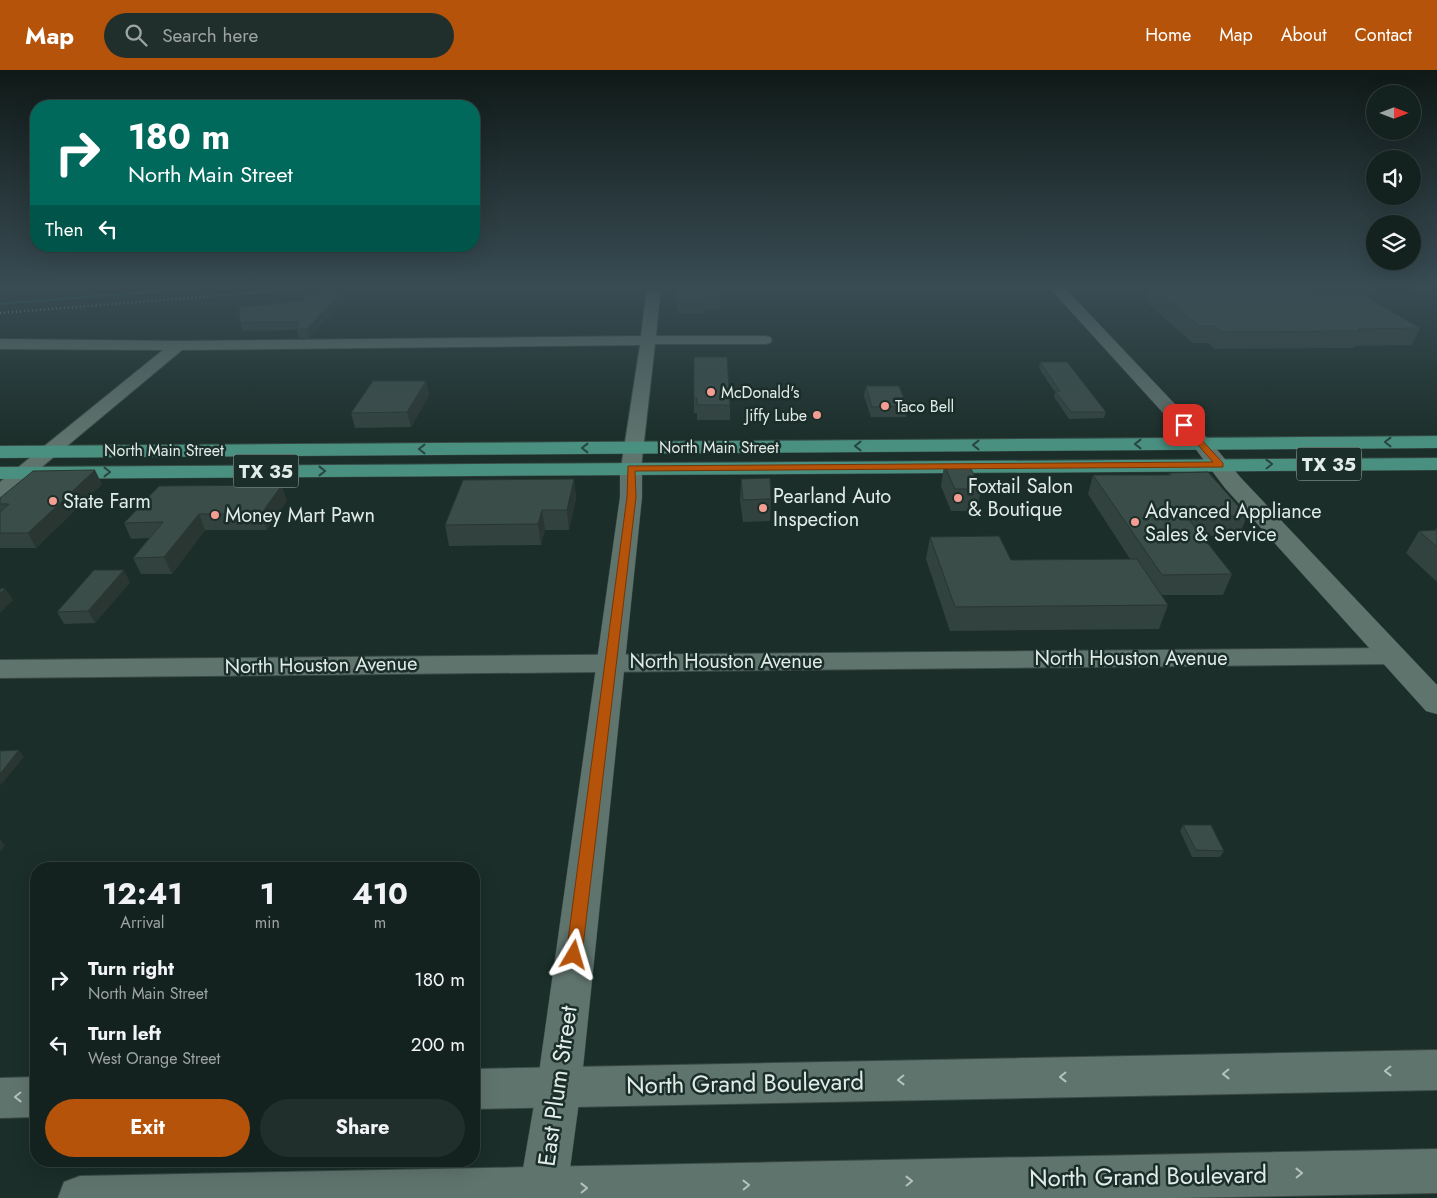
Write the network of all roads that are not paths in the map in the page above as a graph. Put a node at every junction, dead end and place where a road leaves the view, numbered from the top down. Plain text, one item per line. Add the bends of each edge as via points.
1 (1102, 338) edge
2 (649, 340) junction
3 (765, 340) dead end
4 (0, 344) edge
5 (178, 346) junction
6 (1437, 442) edge
7 (1201, 444) junction
8 (49, 451) junction
9 (0, 452) edge
10 (632, 458) junction
11 (1437, 464) edge
12 (1220, 465) junction
13 (0, 473) edge
14 (24, 473) junction
15 (0, 492) edge
16 (1393, 656) junction
17 (610, 662) junction
18 (0, 669) edge
19 (1437, 704) edge
20 (1437, 1070) edge
21 (559, 1087) junction
22 (480, 1089) edge
23 (30, 1097) edge
24 (0, 1098) edge
25 (1437, 1171) edge
26 (543, 1193) edge
27 (80, 1198) edge

1 - 7 street
2 - 3 street
2 - 5 street
2 - 10 street
4 - 5 street
5 - 8 street
6 -> 7 main road, North Main Street / TX 35
7 -> 10 main road, North Main Street / TX 35
7 - 12 street
8 - 9 main road, North Main Street / TX 35
10 -> 8 main road, North Main Street / TX 35
8 - 14 street
10 - 12 main road, North Main Street / TX 35
14 -> 10 main road, North Main Street / TX 35
10 - 17 street, East Plum Street via 631,497
12 -> 11 main road, North Main Street / TX 35
12 - 16 street
13 - 14 main road, North Main Street / TX 35
14 - 15 street
16 - 17 street, North Houston Avenue
16 - 19 street
17 - 18 street, North Houston Avenue
17 - 21 street, East Plum Street
20 -> 21 street, North Grand Boulevard
21 - 22 street, North Grand Boulevard
21 - 26 street, East Plum Street
23 -> 24 street
26 -> 25 street, North Grand Boulevard
26 - 27 street, North Grand Boulevard

